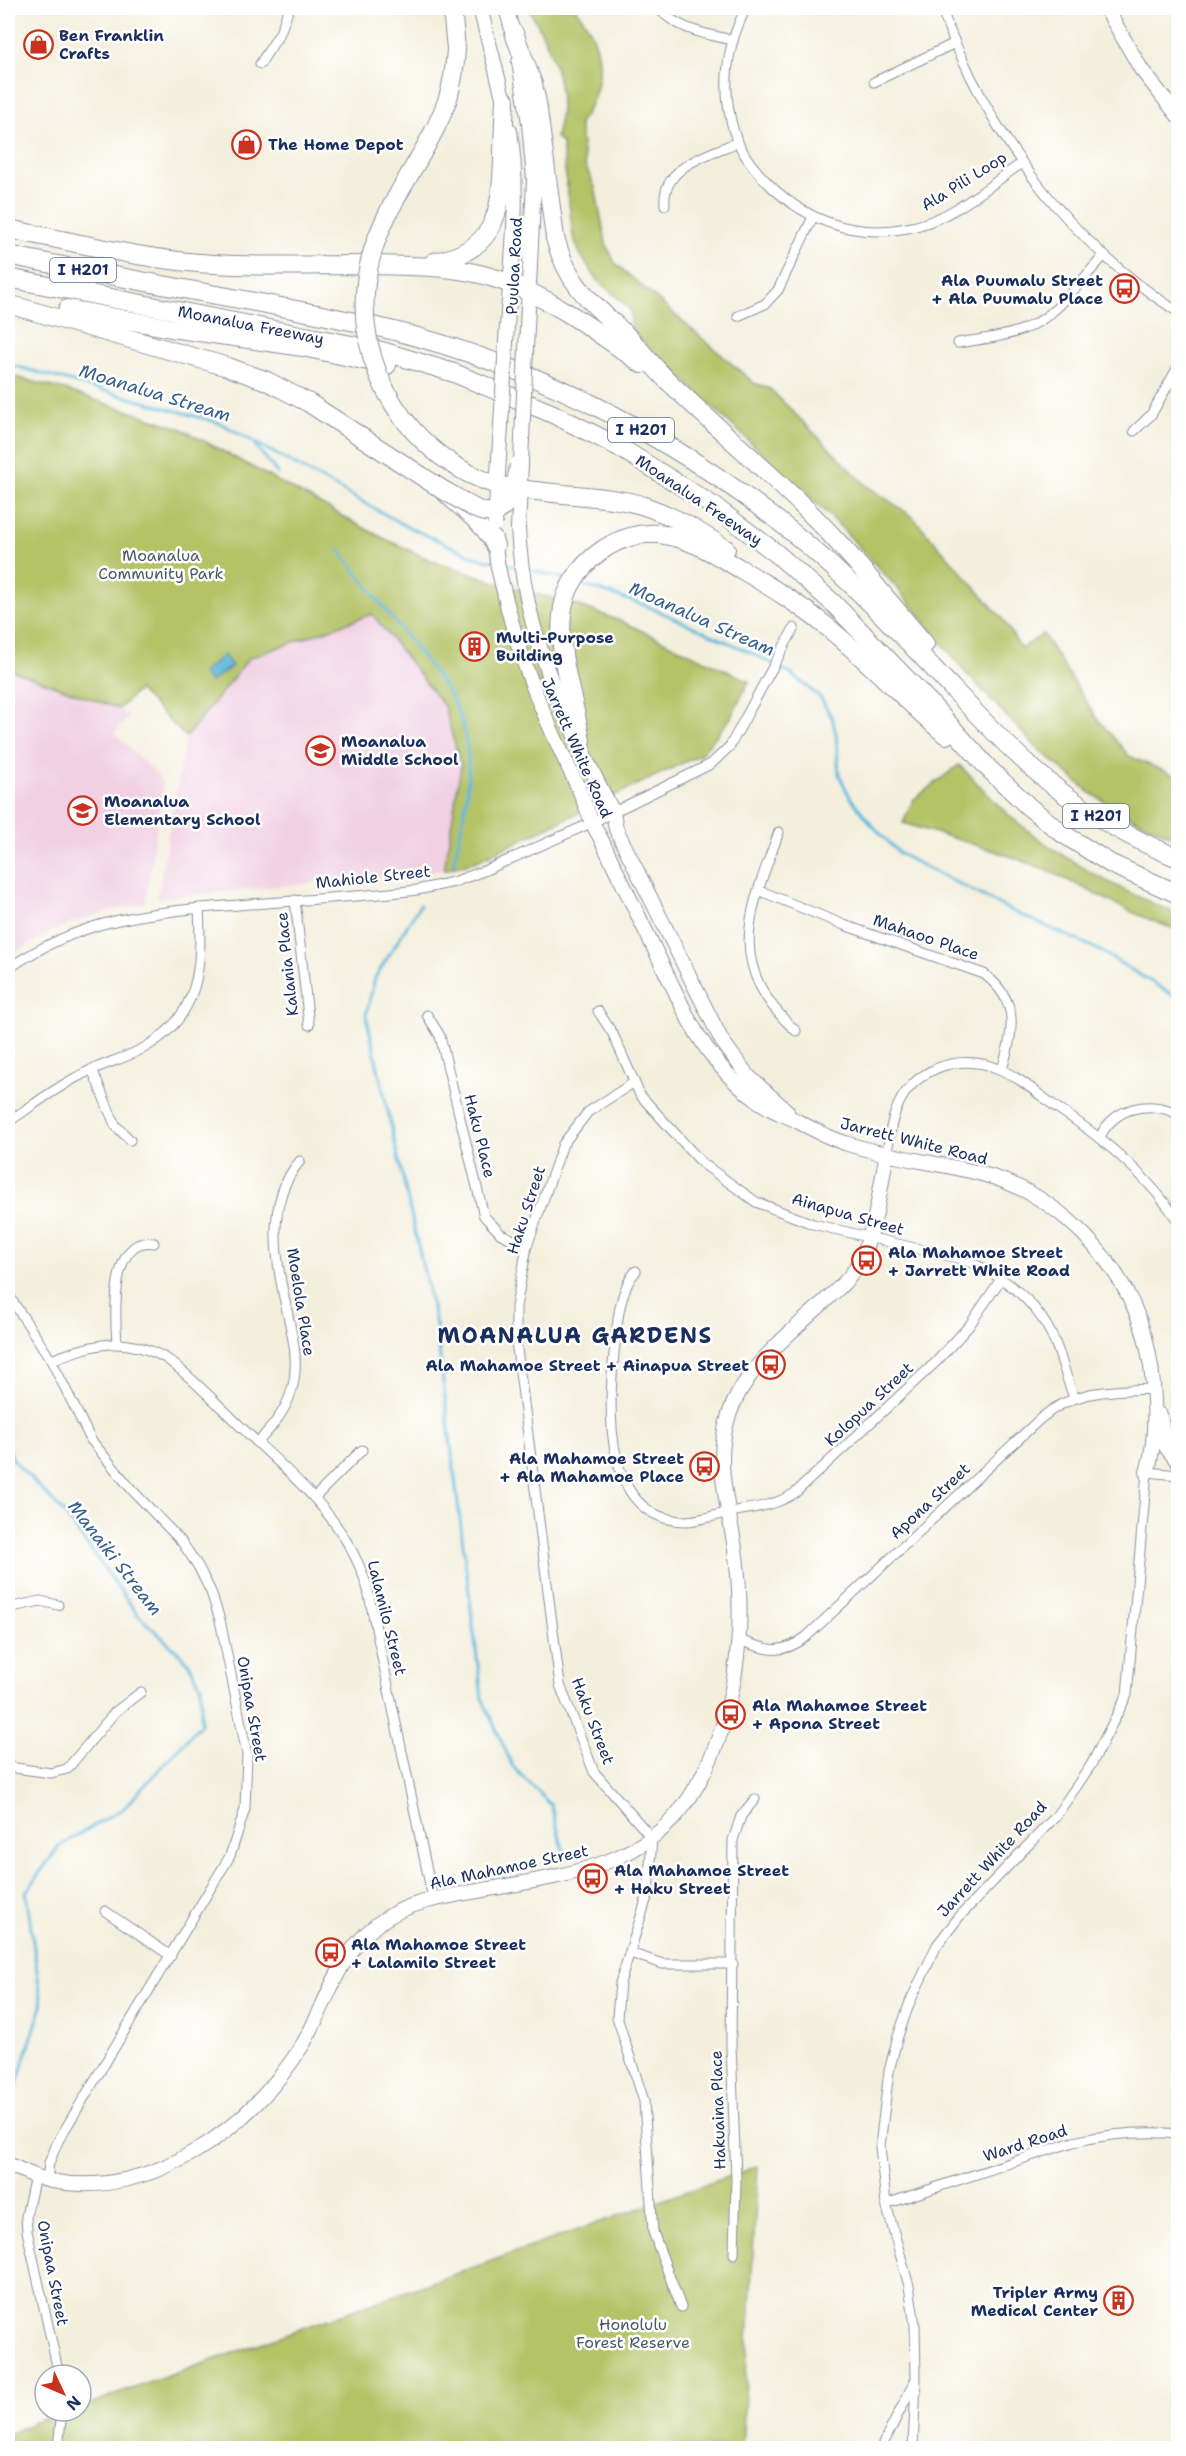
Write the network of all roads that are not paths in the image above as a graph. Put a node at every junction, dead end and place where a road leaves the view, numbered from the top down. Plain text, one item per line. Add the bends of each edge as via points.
1 (289, 8) edge
2 (452, 8) edge
3 (480, 8) edge
4 (506, 8) edge
5 (746, 8) edge
6 (942, 8) edge
7 (1106, 8) edge
8 (662, 12) dead end
9 (514, 33) junction
10 (733, 40) junction
11 (955, 43) junction
12 (260, 64) dead end
13 (874, 82) dead end
14 (505, 100) junction
15 (1179, 116) edge
16 (738, 142) junction
17 (1022, 163) junction
18 (665, 205) dead end
19 (813, 217) junction
20 (8, 229) edge
21 (8, 255) edge
22 (1104, 256) junction
23 (396, 266) junction
24 (8, 278) edge
25 (510, 284) junction
26 (530, 293) junction
27 (8, 297) edge
28 (8, 304) edge
29 (1179, 312) edge
30 (738, 316) dead end
31 (958, 343) dead end
32 (1179, 367) edge
33 (668, 382) junction
34 (535, 408) junction
35 (1134, 431) dead end
36 (519, 465) junction
37 (443, 490) junction
38 (496, 517) junction
39 (518, 529) joint
40 (495, 545) junction
41 (788, 598) junction
42 (794, 628) dead end
43 (582, 749) junction
44 (1024, 759) junction
45 (1029, 807) junction
46 (612, 812) junction
47 (591, 823) junction
48 (779, 832) dead end
49 (1179, 858) edge
50 (758, 890) junction
51 (1179, 894) edge
52 (295, 900) junction
53 (199, 908) junction
54 (8, 969) edge
55 (598, 1011) dead end
56 (427, 1015) dead end
57 (309, 1025) dead end
58 (796, 1031) dead end
59 (92, 1069) junction
60 (1002, 1070) junction
61 (633, 1083) junction
62 (1179, 1114) edge
63 (8, 1122) edge
64 (798, 1122) junction
65 (1100, 1137) junction
66 (130, 1140) dead end
67 (887, 1153) junction
68 (300, 1161) dead end
69 (1179, 1221) edge
70 (870, 1239) junction
71 (154, 1243) dead end
72 (527, 1246) junction
73 (636, 1271) dead end
74 (1001, 1279) junction
75 (8, 1294) edge
76 (117, 1343) junction
77 (51, 1360) junction
78 (1152, 1391) junction
79 (1074, 1398) junction
80 (257, 1443) junction
81 (362, 1450) dead end
82 (1179, 1462) edge
83 (1147, 1472) junction
84 (1179, 1475) edge
85 (315, 1497) junction
86 (729, 1512) junction
87 (58, 1605) dead end
88 (8, 1608) edge
89 (739, 1640) junction
90 (141, 1692) dead end
91 (8, 1767) edge
92 (755, 1799) dead end
93 (652, 1838) junction
94 (433, 1899) junction
95 (105, 1911) dead end
96 (630, 1953) junction
97 (171, 1956) junction
98 (733, 1964) junction
99 (1179, 2134) edge
100 (8, 2164) edge
101 (41, 2178) junction
102 (886, 2204) junction
103 (734, 2254) dead end
104 (681, 2307) dead end
105 (56, 2363) edge
106 (916, 2379) junction
107 (61, 2423) edge
108 (58, 2448) edge
109 (881, 2448) edge
110 (913, 2448) edge

1 - 12 street via 280,33
2 - 41 highway, bridge via 456,49 452,84 442,113 382,226 370,258 365,304 371,355 384,390 413,433 467,473 495,485 626,502 673,517 736,556
3 - 14 street, Puuloa Road
4 - 9 street, Puuloa Road
5 - 10 street, Ala Pili Loop
6 - 11 street
7 - 15 street via 1141,69
8 - 10 street via 685,27
9 - 26 street, Puuloa Road via 534,180
9 - 33 highway via 537,103 550,214 560,256 588,301 632,341
10 - 16 street, Ala Pili Loop via 726,91
11 - 13 street
11 - 17 street via 992,116
14 - 23 highway via 501,194 491,226 477,244 460,255
14 - 25 street, Puuloa Road via 514,176
16 - 18 street via 686,165 670,182
16 - 19 street, Ala Pili Loop via 769,184
17 - 19 street, Ala Pili Loop via 924,225 877,232
17 - 22 street via 1059,210
19 - 30 street via 778,291 765,304
20 - 23 highway via 188,262
21 - 44 highway, Moanalua Freeway / I H201 via 379,327 453,348 584,401 685,456 793,533 879,611
22 - 29 street
22 - 31 street via 1037,323 1014,333
23 - 25 highway via 463,270
24 - 34 highway, Moanalua Freeway / I H201 via 382,351 486,385
25 - 26 highway
25 - 38 street, Jarrett White Road, bridge
26 - 33 highway via 580,321
26 - 36 street, Puuloa Road, bridge
27 - 34 highway via 102,317 324,352 399,368
28 - 37 highway via 247,373 286,390
32 - 35 street via 1151,415
33 - 44 highway via 837,541
34 - 45 highway, Moanalua Freeway / I H201 via 585,429 652,466 768,547 866,635
36 - 38 highway, bridge via 514,491
36 - 39 street, Puuloa Road, bridge
37 - 38 highway, bridge
37 - 40 highway, bridge via 480,523
38 - 40 street, Jarrett White Road
39 - 43 street, Jarrett White Road via 533,632 551,683
40 - 47 street, Jarrett White Road via 496,567 525,672
41 - 43 highway via 698,546 675,537 632,537 599,552 573,581 562,613 563,654
41 - 45 highway via 858,654
42 - 46 street, Mahiole Street via 730,746 711,764
43 - 46 street, Jarrett White Road
44 - 49 highway, Moanalua Freeway / I H201 via 1052,785 1099,818
45 - 51 highway, Moanalua Freeway / I H201 via 1111,864
46 - 47 street, Mahiole Street
46 - 64 street, Jarrett White Road via 616,829 722,1041 747,1076
47 - 52 street, Mahiole Street via 454,882 417,890
47 - 64 street, Jarrett White Road via 707,1051 749,1095
48 - 50 street
50 - 58 street via 749,927 753,966 766,995
50 - 60 street, Mahaoo Place via 844,925 976,970 991,979 1007,1001 1012,1019
52 - 53 street, Mahiole Street
52 - 57 street, Kalania Place
53 - 54 street, Mahiole Street via 142,914 97,925 53,942
53 - 59 street via 200,970 181,1015 144,1048
55 - 61 street, Ainapua Street via 613,1034
56 - 72 street, Haku Place via 440,1036 484,1216 501,1234
59 - 63 street
59 - 66 street via 115,1125
60 - 65 street, Ala Mahamoe Street
60 - 67 street, Ala Mahamoe Street via 981,1063 957,1062 935,1068 918,1079 895,1113
61 - 70 street, Ainapua Street via 702,1163 756,1202 813,1224
61 - 72 street, Haku Street via 588,1112 571,1132
62 - 65 street via 1160,1107 1132,1108 1111,1120
64 - 67 street, Jarrett White Road via 842,1143
65 - 69 street, Ala Mahamoe Street via 1151,1186
67 - 70 street, Ala Mahamoe Street
67 - 78 street, Jarrett White Road via 984,1174 1037,1198 1074,1225 1100,1252 1128,1295 1146,1343
68 - 80 street, Moelola Place via 282,1190 276,1239 295,1345 294,1381 283,1412
70 - 74 street, Ainapua Street via 961,1259
70 - 86 street, Ala Mahamoe Street via 850,1277 761,1361 735,1398 722,1448 721,1473
71 - 76 street via 134,1248 120,1272
72 - 93 street, Haku Street via 516,1307 516,1341 560,1685 594,1772
73 - 86 street, Kolopua Street via 624,1295 610,1392 611,1430 621,1473 635,1497 666,1518 695,1520
74 - 79 street, Ainapua Street via 1030,1303 1053,1337
74 - 86 street, Kolopua Street via 969,1326 936,1362 795,1493 774,1504
75 - 77 street, Onipaa Street
76 - 77 street, Lalamilo Street via 95,1345
76 - 80 street, Lalamilo Street via 149,1350 167,1359
77 - 97 street, Onipaa Street via 97,1449 181,1541 205,1578 220,1620 244,1736 247,1791 236,1841 223,1871
78 - 79 street, Apona Street via 1102,1391
78 - 82 street via 1166,1447
78 - 83 street, Jarrett White Road via 1143,1454
79 - 89 street, Apona Street via 1041,1419 807,1637 784,1649 769,1651
80 - 85 street, Lalamilo Street
81 - 85 street
83 - 84 street
83 - 102 street, Jarrett White Road via 1127,1695 1091,1765 1056,1816 958,1917 919,1981 898,2036 883,2108 880,2146
85 - 94 street, Lalamilo Street via 343,1532 367,1586
86 - 89 street, Ala Mahamoe Street via 740,1584
87 - 88 street via 40,1601
89 - 93 street, Ala Mahamoe Street via 728,1702 712,1752 689,1799
90 - 91 street via 115,1712 67,1769 51,1773
92 - 98 street, Hakuaina Place via 741,1816 733,1840
93 - 94 street, Ala Mahamoe Street via 625,1855 584,1870
93 - 96 street via 648,1894
94 - 101 street, Ala Mahamoe Street via 390,1916 358,1941 338,1970 315,2024 291,2063 263,2098 233,2125 185,2156 136,2177 94,2184
95 - 97 street
96 - 98 street via 663,1964
96 - 104 street via 620,1983 617,2017 644,2101 653,2232
97 - 101 street, Onipaa Street via 58,2141
98 - 103 street, Hakuaina Place
99 - 102 street, Ward Road via 1098,2136
100 - 101 street, Ala Mahamoe Street
101 - 105 street, Onipaa Street via 26,2216 27,2232
102 - 106 street, Jarrett White Road via 909,2286 915,2325
106 - 109 street, Jarrett White Road
106 - 110 street, Jarrett White Road
107 - 108 street

